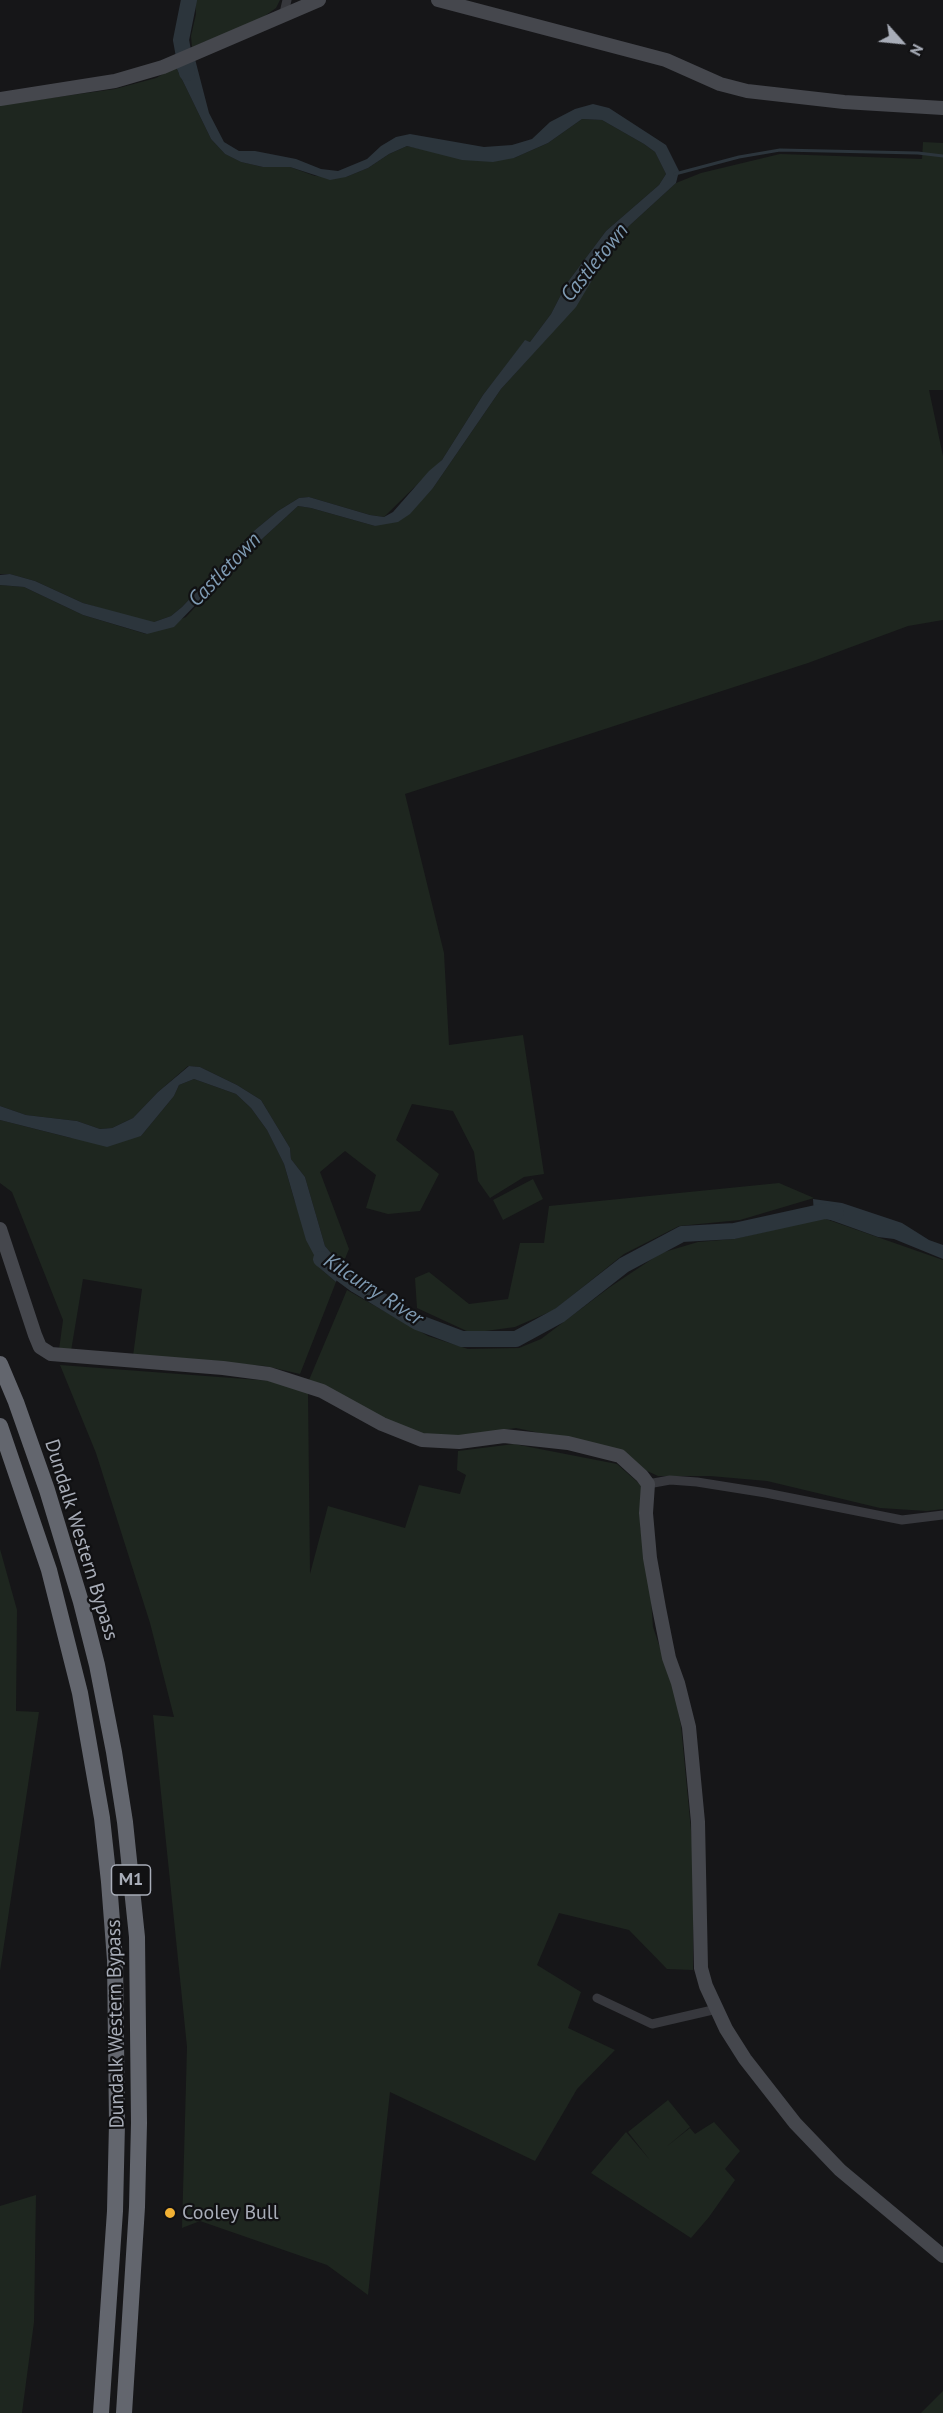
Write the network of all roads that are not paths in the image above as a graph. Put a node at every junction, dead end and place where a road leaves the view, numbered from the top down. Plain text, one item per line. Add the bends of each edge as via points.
1 (287, 0) edge
2 (319, 0) edge
3 (438, 0) edge
4 (283, 16) junction
5 (0, 99) edge
6 (943, 108) edge
7 (0, 1229) edge
8 (0, 1364) edge
9 (0, 1426) edge
10 (648, 1484) junction
11 (943, 1515) edge
12 (597, 1998) dead end
13 (717, 2009) junction
14 (943, 2256) edge
15 (101, 2413) edge
16 (124, 2413) edge

1 - 4 street
2 - 4 street
3 - 6 street via 666,60 720,84 747,91
4 - 5 street via 163,67 95,85
7 - 10 street via 40,1347 51,1354 269,1374 322,1391 382,1424 422,1440 459,1442 504,1436 568,1443 620,1456
8 - 16 highway, Dundalk Western Bypass / M1 via 47,1490 81,1602 97,1665 125,1822 137,1937 139,2123 138,2207
9 - 15 highway, Dundalk Western Bypass / M1 via 50,1570 80,1693 109,1882 117,2123 115,2222
10 - 11 street via 670,1480 697,1482 902,1520
10 - 13 street via 650,1557 669,1658 689,1727 698,1822 701,1968
12 - 13 street via 652,2024
13 - 14 street via 745,2059 795,2124 840,2170

